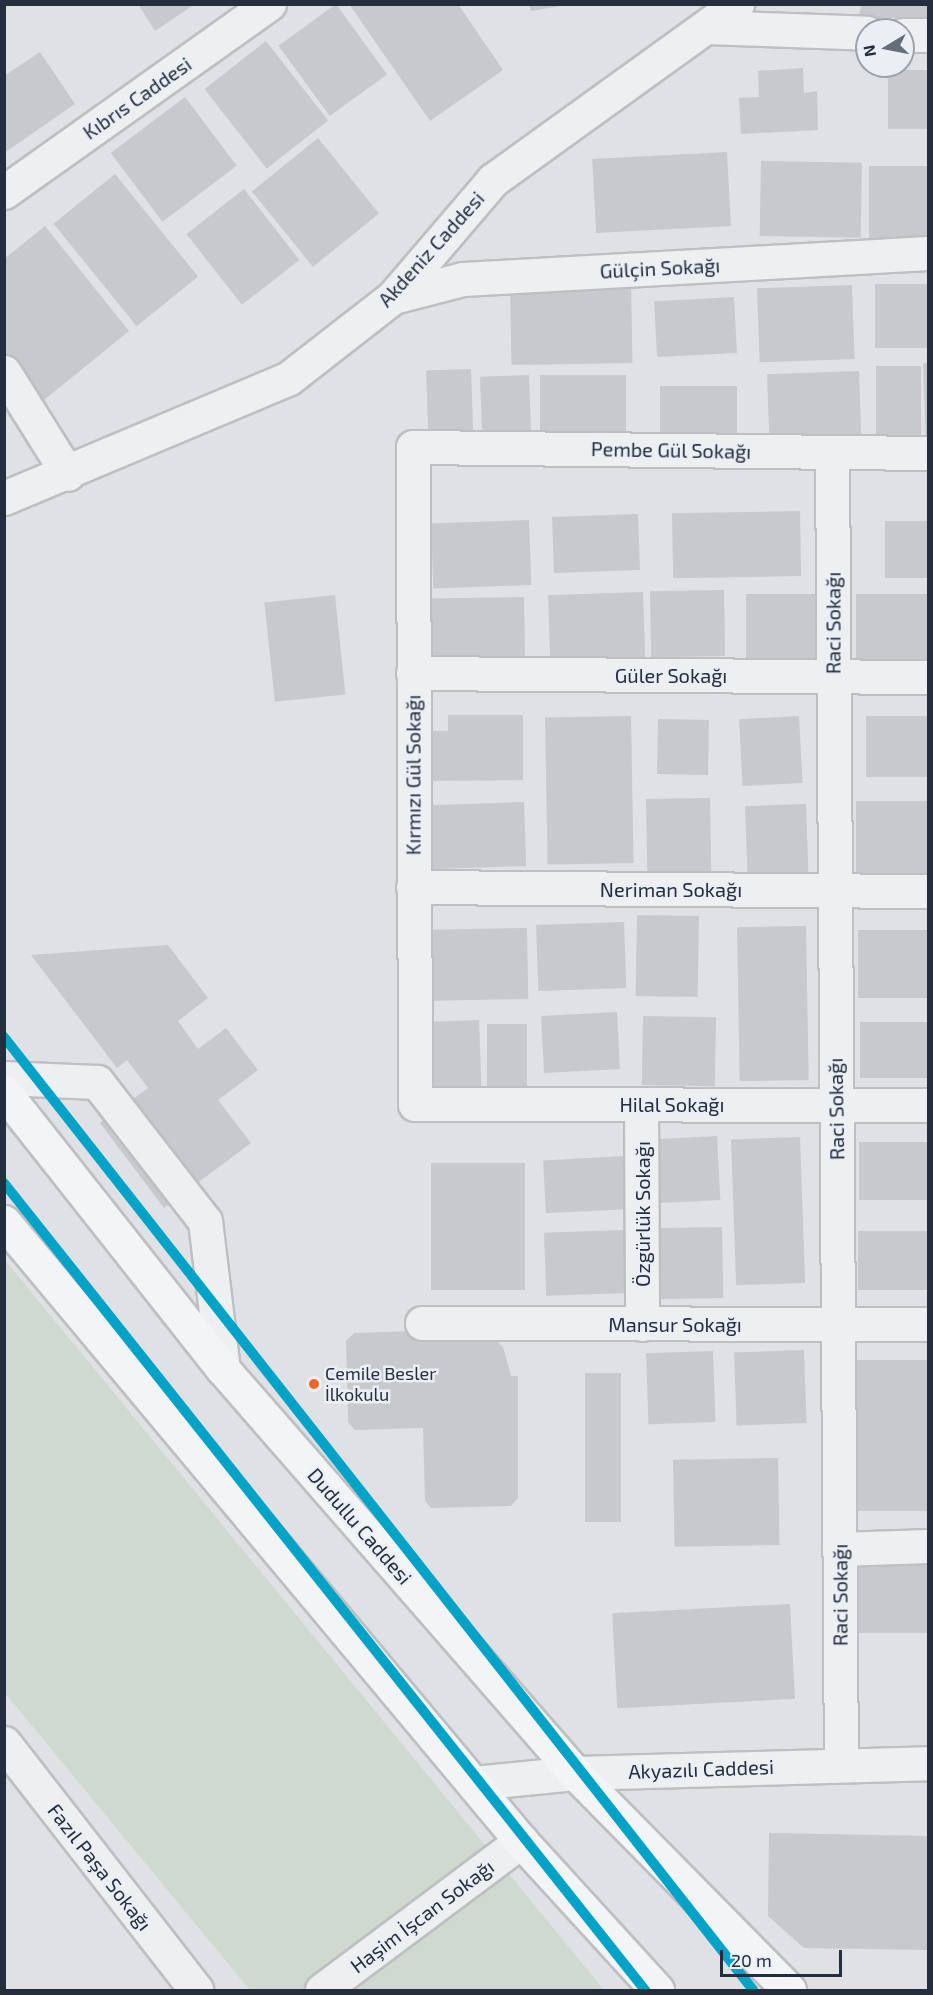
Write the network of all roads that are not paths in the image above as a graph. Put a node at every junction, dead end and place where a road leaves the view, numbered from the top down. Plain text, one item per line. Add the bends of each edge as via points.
1 (269, 4) edge
2 (737, 4) edge
3 (707, 27) junction
4 (855, 33) edge
5 (4, 192) edge
6 (928, 253) edge
7 (393, 297) junction
8 (4, 372) edge
9 (412, 447) joint
10 (832, 452) junction
11 (928, 453) edge
12 (68, 474) junction
13 (4, 498) edge
14 (413, 673) junction
15 (833, 676) junction
16 (928, 677) edge
17 (413, 887) junction
18 (834, 890) junction
19 (928, 891) edge
20 (4, 1077) edge
21 (4, 1092) edge
22 (415, 1104) joint
23 (641, 1104) junction
24 (836, 1105) junction
25 (928, 1105) edge
26 (4, 1222) edge
27 (422, 1323) dead end
28 (642, 1324) junction
29 (928, 1324) edge
30 (838, 1325) junction
31 (223, 1369) junction
32 (928, 1546) edge
33 (839, 1549) junction
34 (7, 1753) edge
35 (928, 1763) edge
36 (841, 1765) junction
37 (575, 1773) junction
38 (474, 1783) junction
39 (521, 1842) junction
40 (196, 1990) edge
41 (322, 1990) edge
42 (657, 1990) edge
43 (789, 1990) edge

1 - 5 street, Kıbrıs Caddesi
2 - 3 street, Akdeniz Caddesi
3 - 4 street
3 - 7 street, Akdeniz Caddesi via 493,180
6 - 7 street, Gülçin Sokağı via 463,279
7 - 12 street, Akdeniz Caddesi via 289,378
8 - 12 street
9 - 10 street, Pembe Gül Sokağı
9 - 14 street, Kırmızı Gül Sokağı
10 - 11 street, Pembe Gül Sokağı
10 - 15 street, Raci Sokağı
12 - 13 street, Akdeniz Caddesi
14 - 15 street, Güler Sokağı
14 - 17 street, Kırmızı Gül Sokağı
15 - 16 street, Güler Sokağı
15 - 18 street, Raci Sokağı
17 - 18 street, Neriman Sokağı
17 - 22 street, Kırmızı Gül Sokağı
18 - 19 street, Neriman Sokağı
18 - 24 street, Raci Sokağı
20 - 31 street via 97,1082 205,1221
21 - 31 main road, Dudullu Caddesi
22 - 23 street, Hilal Sokağı
23 - 24 street, Hilal Sokağı
23 - 28 street, Özgürlük Sokağı
24 - 25 street, Hilal Sokağı
24 - 30 street, Raci Sokağı
26 - 38 main road
27 - 28 street, Mansur Sokağı
28 - 30 street, Mansur Sokağı
29 - 30 street, Mansur Sokağı
30 - 33 street, Raci Sokağı
31 - 37 main road, Dudullu Caddesi
32 - 33 street
33 - 36 street, Raci Sokağı
34 - 40 street, Fazıl Paşa Sokağı
35 - 36 street, Akyazılı Caddesi
36 - 37 street, Akyazılı Caddesi
37 - 38 street, Akyazılı Caddesi
37 - 43 main road, Dudullu Caddesi
38 - 39 main road
39 - 41 street, Haşim İşcan Sokağı
39 - 42 main road

